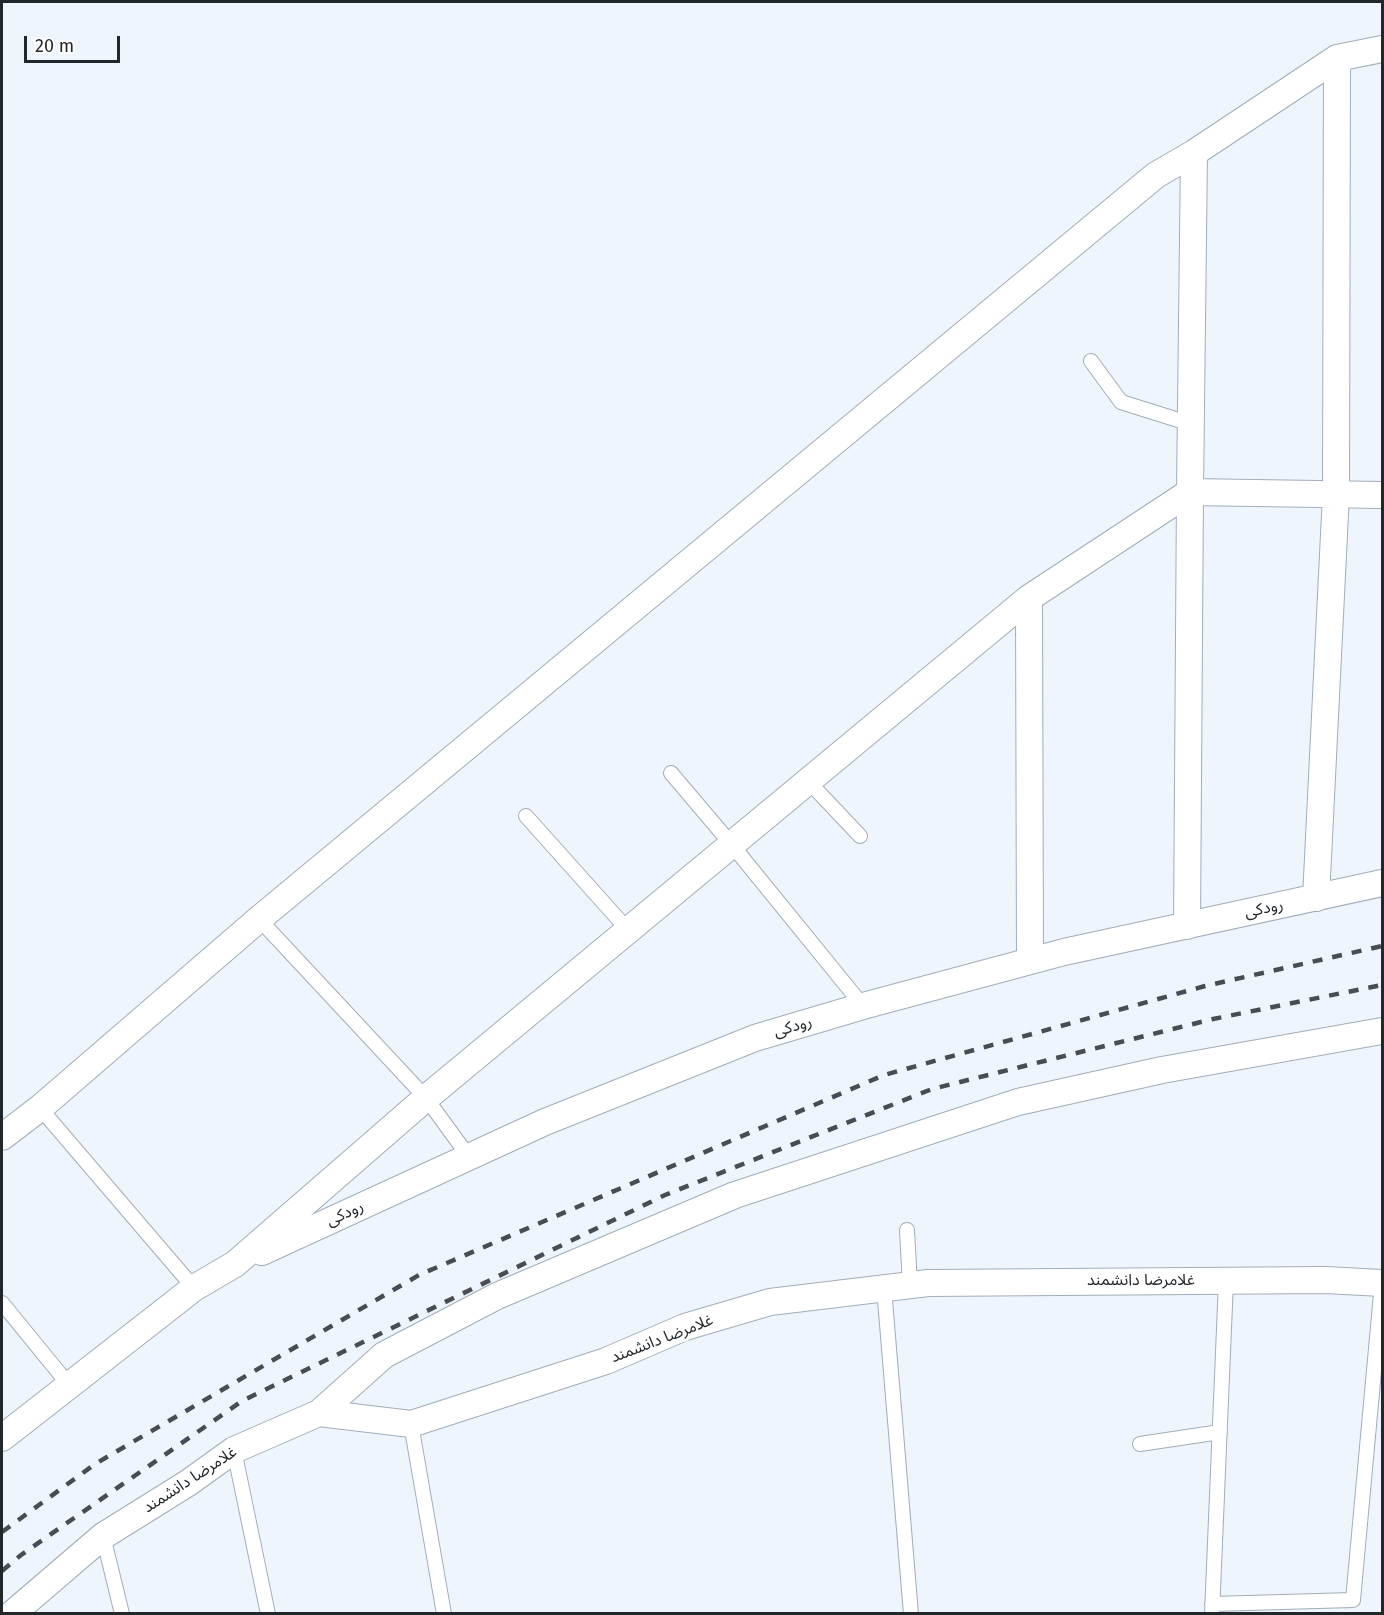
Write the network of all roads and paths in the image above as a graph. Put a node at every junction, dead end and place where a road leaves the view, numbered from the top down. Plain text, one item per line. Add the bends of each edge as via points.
1 (1383, 49) edge
2 (1337, 58) junction
3 (1194, 153) junction
4 (1090, 361) dead end
5 (1191, 424) junction
6 (1190, 492) junction
7 (1336, 494) junction
8 (1383, 495) edge
9 (1029, 598) junction
10 (671, 773) dead end
11 (808, 781) junction
12 (526, 816) dead end
13 (860, 836) dead end
14 (732, 844) junction
15 (1383, 884) edge
16 (1316, 898) junction
17 (259, 919) junction
18 (1187, 926) junction
19 (628, 930) junction
20 (1030, 962) junction
21 (863, 1006) junction
22 (1383, 1031) edge
23 (426, 1098) junction
24 (40, 1108) junction
25 (2, 1137) edge
26 (469, 1157) junction
27 (907, 1230) dead end
28 (235, 1264) junction
29 (1226, 1281) junction
30 (1382, 1283) edge
31 (910, 1286) junction
32 (194, 1288) junction
33 (884, 1288) junction
34 (2, 1303) edge
35 (69, 1385) junction
36 (319, 1413) junction
37 (411, 1424) junction
38 (1220, 1432) junction
39 (2, 1438) edge
40 (1140, 1444) dead end
41 (234, 1450) junction
42 (103, 1536) junction
43 (1212, 1609) edge
44 (12, 1614) edge
45 (122, 1614) edge
46 (268, 1614) edge
47 (444, 1614) edge
48 (911, 1614) edge

1 - 2 street
2 - 3 street
2 - 7 street
3 - 5 street
3 - 17 street via 1156,175
4 - 5 lane via 1121,402
5 - 6 street
6 - 7 street
6 - 9 street
6 - 18 street
7 - 8 street
7 - 16 street
9 - 11 street
9 - 20 street
10 - 14 lane
11 - 13 lane
11 - 14 street
12 - 19 lane
14 - 19 street
14 - 21 lane
15 - 16 street, رودکی
16 - 18 street, رودکی
17 - 23 lane
17 - 24 street
18 - 20 street, رودکی
19 - 23 street
20 - 21 street, رودکی
21 - 26 street, رودکی via 756,1038 545,1122
22 - 36 street via 1162,1070 1018,1102 735,1195 497,1296 384,1355
23 - 26 lane
23 - 28 street
24 - 25 street
24 - 32 lane
26 - 28 street, رودکی
27 - 31 lane
28 - 32 street
29 - 30 street, غلامرضا دانشمند
29 - 31 street, غلامرضا دانشمند
29 - 38 lane
30 - 43 lane via 1353,1600
31 - 33 street, غلامرضا دانشمند
32 - 35 street
33 - 37 street, غلامرضا دانشمند via 770,1302 685,1327 606,1361
33 - 48 lane
34 - 35 lane
35 - 39 street
36 - 37 street, غلامرضا دانشمند
36 - 41 street, غلامرضا دانشمند
37 - 47 lane
38 - 40 lane
38 - 43 lane
41 - 42 street, غلامرضا دانشمند
41 - 46 lane
42 - 44 street, غلامرضا دانشمند
42 - 45 lane

